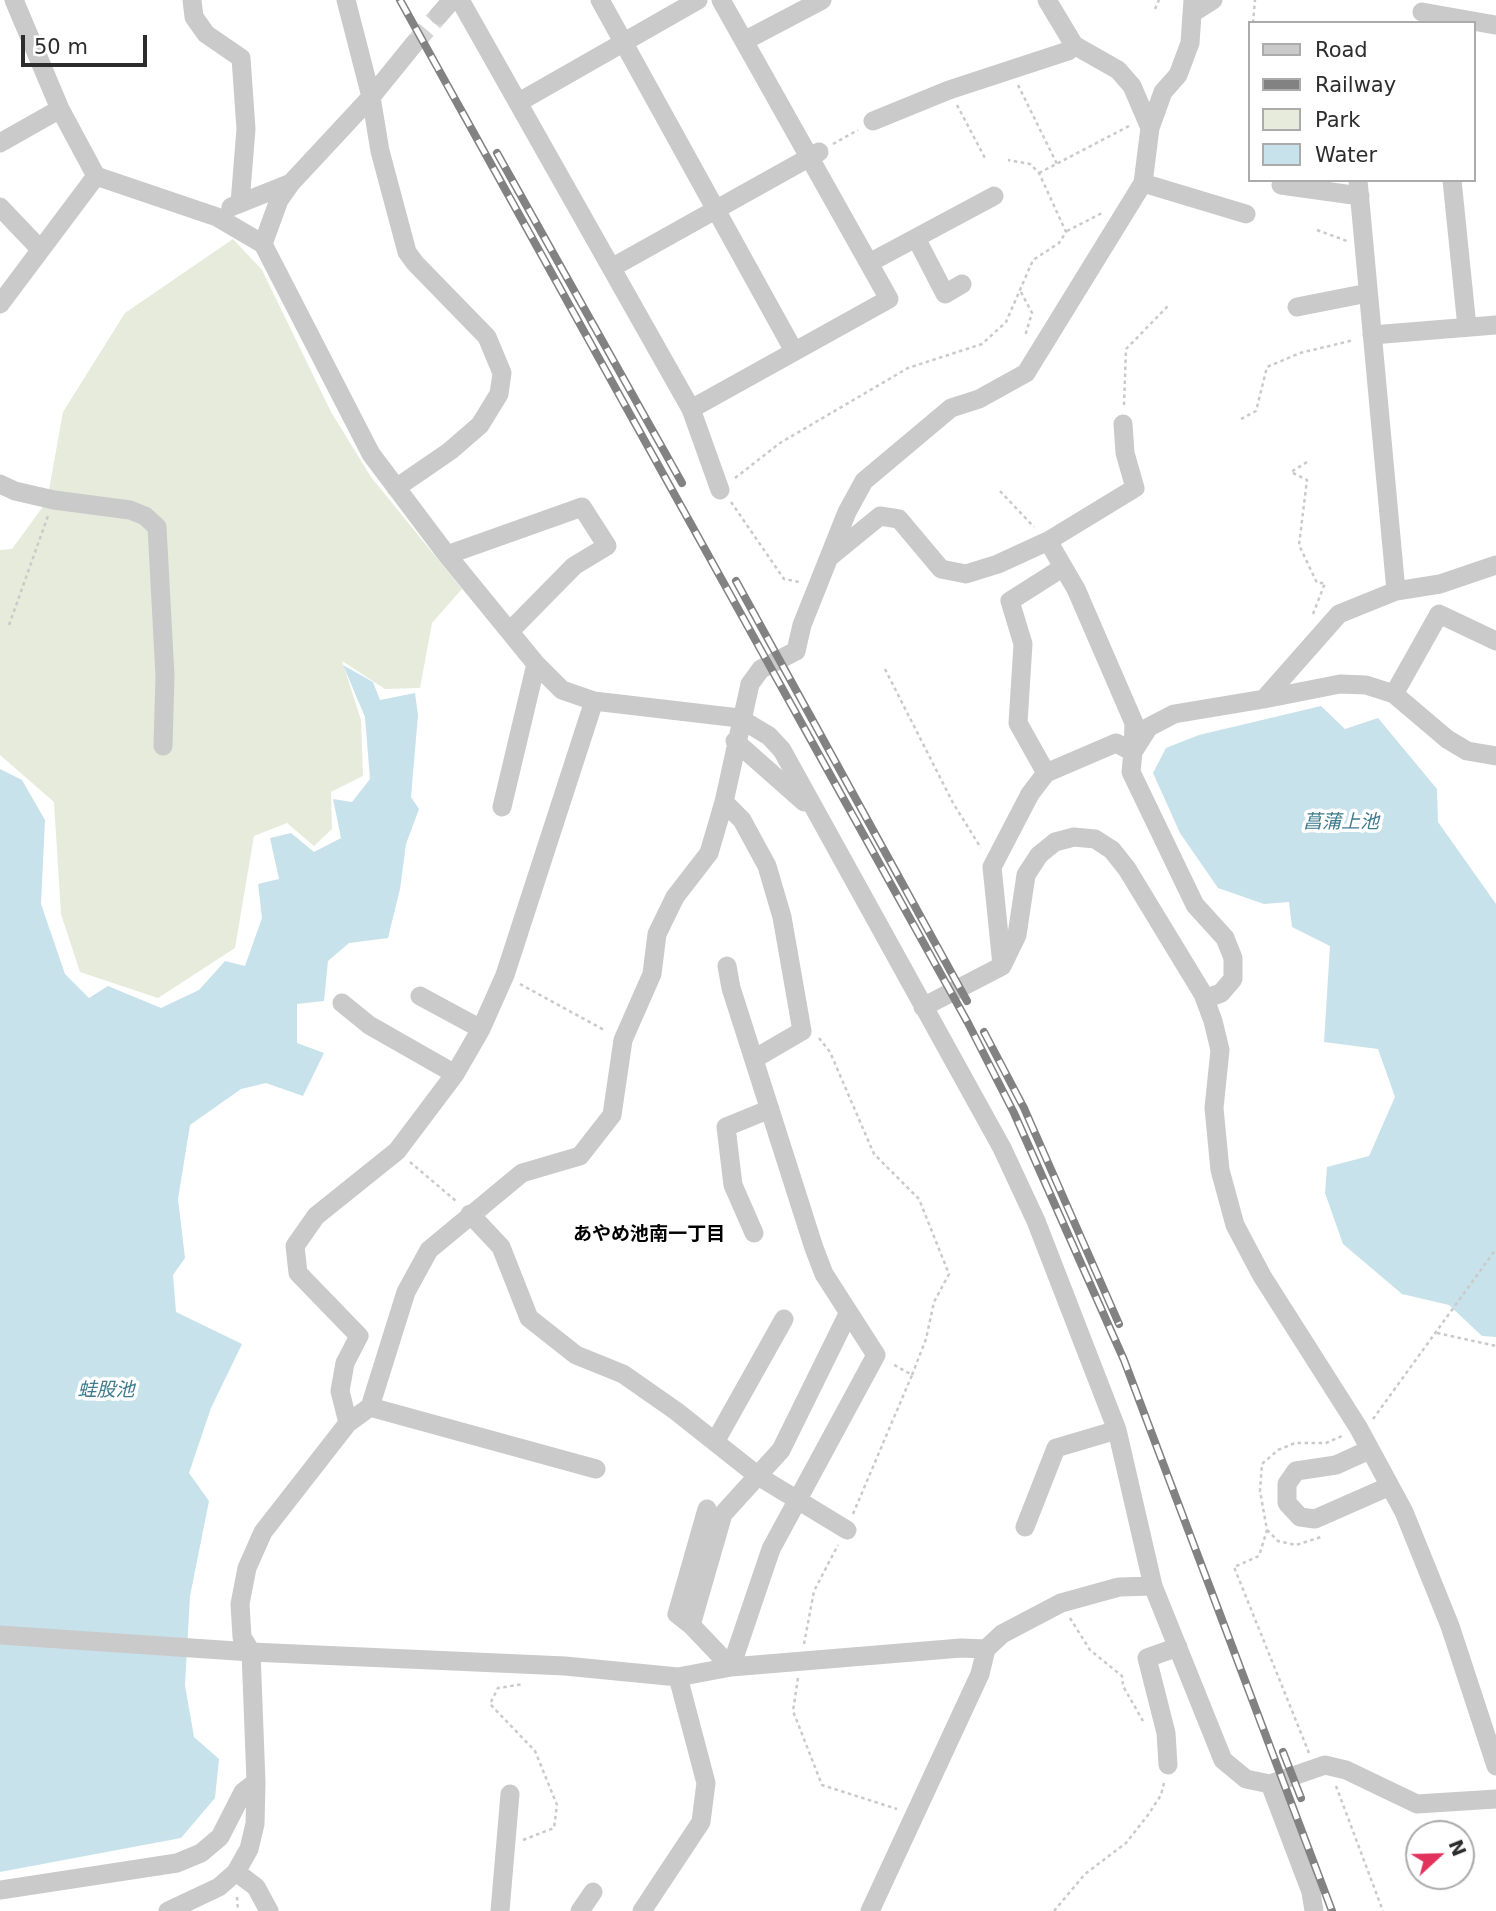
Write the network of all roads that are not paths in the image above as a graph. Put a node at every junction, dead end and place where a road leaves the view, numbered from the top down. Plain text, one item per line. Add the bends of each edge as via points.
1 (14, 0) edge
2 (192, 0) edge
3 (346, 0) edge
4 (460, 0) edge
5 (600, 0) edge
6 (698, 0) edge
7 (721, 0) edge
8 (821, 0) edge
9 (1047, 0) edge
10 (1213, 0) edge
11 (1193, 6) edge
12 (1422, 11) edge
13 (1474, 21) edge
14 (1475, 21) edge
15 (1495, 25) edge
16 (744, 41) junction
17 (623, 42) junction
18 (414, 44) tunnel mouth
19 (1074, 45) junction
20 (371, 97) junction
21 (519, 102) junction
22 (60, 109) junction
23 (873, 121) road end
24 (1148, 123) junction
25 (0, 143) edge
26 (814, 154) junction
27 (96, 176) junction
28 (1452, 182) edge
29 (291, 183) junction
30 (1143, 183) junction
31 (1281, 185) dead end
32 (1359, 188) edge
33 (994, 196) dead end
34 (240, 203) junction
35 (0, 207) edge
36 (717, 209) junction
37 (1246, 214) dead end
38 (211, 215) junction
39 (916, 238) junction
40 (263, 244) junction
41 (40, 249) junction
42 (869, 263) junction
43 (613, 267) junction
44 (962, 284) dead end
45 (1368, 293) junction
46 (0, 304) edge
47 (1297, 307) dead end
48 (1496, 324) edge
49 (1467, 327) junction
50 (1372, 335) junction
51 (794, 351) junction
52 (691, 409) junction
53 (1124, 424) road end
54 (0, 484) edge
55 (396, 488) junction
56 (720, 490) road end
57 (1048, 541) junction
58 (447, 555) junction
59 (828, 559) junction
60 (1496, 565) edge
61 (1062, 568) junction
62 (1396, 591) junction
63 (510, 630) junction
64 (1496, 640) edge
65 (536, 664) junction
66 (1394, 694) junction
67 (1264, 699) junction
68 (594, 701) junction
69 (736, 737) junction
70 (163, 746) dead end
71 (1133, 752) junction
72 (1496, 756) edge
73 (1045, 773) junction
74 (724, 802) junction
75 (502, 807) dead end
76 (815, 813) junction
77 (727, 966) dead end
78 (997, 969) junction
79 (420, 996) dead end
80 (1205, 999) junction
81 (342, 1003) dead end
82 (923, 1007) junction
83 (481, 1029) junction
84 (754, 1059) junction
85 (455, 1074) junction
86 (770, 1109) junction
87 (470, 1214) junction
88 (754, 1233) dead end
89 (848, 1314) junction
90 (784, 1319) dead end
91 (359, 1336) junction
92 (386, 1360) junction
93 (369, 1407) junction
94 (348, 1423) junction
95 (1117, 1430) junction
96 (715, 1442) junction
97 (1369, 1450) junction
98 (596, 1469) dead end
99 (758, 1476) junction
100 (1390, 1486) junction
101 (798, 1502) junction
102 (707, 1508) dead end
103 (1026, 1527) dead end
104 (847, 1530) road end
105 (1153, 1586) junction
106 (691, 1625) junction
107 (0, 1635) edge
108 (1178, 1647) junction
109 (985, 1648) junction
110 (251, 1652) junction
111 (731, 1667) junction
112 (678, 1676) junction
113 (1168, 1765) road end
114 (1496, 1766) edge
115 (256, 1782) junction
116 (1270, 1784) junction
117 (510, 1794) dead end
118 (1496, 1799) edge
119 (236, 1872) junction
120 (0, 1890) edge
121 (593, 1892) dead end
122 (168, 1911) edge
123 (269, 1911) edge
124 (500, 1911) edge
125 (580, 1911) edge
126 (642, 1911) edge
127 (870, 1911) edge
128 (1314, 1911) edge

1 - 22 street
2 - 34 street via 194,16 206,34 241,58 246,129
3 - 20 street
4 - 21 street
5 - 17 street
6 - 17 street
7 - 16 street
8 - 16 street
9 - 19 street
10 - 11 street
11 - 24 street via 1190,43 1178,75 1163,92
12 - 13 street
14 - 15 street
16 - 26 street
17 - 21 street
17 - 36 street
18 - 20 street
19 - 23 street
19 - 24 street via 1118,69 1132,86
20 - 29 street
20 - 55 street via 407,252 487,337 502,373 499,394 480,425
21 - 43 street
22 - 25 street
22 - 27 street
24 - 30 street
26 - 36 street
26 - 42 street
27 - 38 street
27 - 41 street
28 - 49 street
29 - 34 street
29 - 40 street
30 - 37 street
30 - 59 street via 1026,373 979,399 951,408 864,481
31 - 32 street
32 - 45 street
33 - 39 street
34 - 38 street
35 - 41 street
36 - 43 street
36 - 51 street
38 - 40 street
39 - 42 street
39 - 44 street via 945,294
40 - 55 street via 371,454
41 - 46 street
42 - 51 street via 889,299
43 - 52 street
45 - 47 street
45 - 50 street
48 - 49 street
49 - 50 street
50 - 62 street
51 - 52 street
52 - 56 street
53 - 57 street via 1125,453 1135,488
54 - 70 street via 54,500 130,510 157,527 165,676
55 - 58 street
57 - 59 street via 966,574 941,569 899,519 880,516
57 - 61 street
58 - 63 street
58 - 63 street via 582,507 607,546 574,566
59 - 69 street via 796,651 761,669 750,684
60 - 62 street via 1440,584
61 - 71 street via 1076,589 1134,723
61 - 73 street via 1010,601 1023,644 1018,723
62 - 67 street via 1339,614
63 - 65 street
64 - 66 street via 1439,614
65 - 68 street via 562,690
65 - 75 street
66 - 67 street via 1366,685 1340,684
66 - 72 street via 1447,739 1467,751
67 - 71 street via 1174,714 1149,727
68 - 76 street via 739,718 755,725 782,750
68 - 83 street via 505,975
69 - 74 street
69 - 76 street
71 - 73 street via 1116,743
71 - 80 street via 1131,772 1143,804 1195,905 1225,938 1233,958 1233,979 1220,993
73 - 78 street via 1016,816 992,867
74 - 84 street via 742,820 766,866 782,917 802,1031
74 - 87 street via 709,853 675,897 657,934 652,974 623,1040 611,1115 580,1156 522,1172
76 - 82 street
77 - 84 street
78 - 80 street via 1017,935 1026,875 1039,855 1055,842 1074,836 1095,839 1112,850 1127,869
78 - 82 street
79 - 83 street
80 - 97 street via 1220,1050 1214,1108 1220,1170 1235,1225
81 - 85 street via 369,1025
82 - 95 street via 1002,1148 1036,1221
83 - 85 street
84 - 86 street
85 - 91 street via 397,1151 316,1216 295,1246 298,1273
86 - 88 street via 726,1127 733,1185
86 - 89 street via 814,1248
87 - 92 street via 429,1250 406,1292
87 - 96 street via 501,1247 529,1318 576,1355 623,1374
89 - 99 street via 780,1450
89 - 101 street via 876,1355
90 - 96 street
91 - 92 street
91 - 94 street via 345,1363 340,1391
92 - 93 street
93 - 94 street
93 - 98 street
94 - 110 street via 263,1532 247,1568 240,1604 242,1637
95 - 103 street via 1056,1448
95 - 105 street
96 - 99 street
97 - 100 street
97 - 100 street via 1336,1465 1296,1471 1287,1483 1287,1503 1300,1517 1315,1519
99 - 101 street
99 - 106 street via 723,1514
100 - 114 street via 1450,1626
101 - 104 street
101 - 111 street via 771,1549
102 - 106 street via 677,1614
105 - 108 street
105 - 109 street via 1119,1587 1061,1603
106 - 111 street
107 - 110 street
108 - 113 street via 1147,1658 1167,1733
108 - 116 street via 1223,1760 1246,1779
109 - 111 street
109 - 127 street via 980,1674
110 - 112 street via 565,1666
110 - 115 street
111 - 112 street
112 - 126 street via 706,1783 701,1822
115 - 119 street via 255,1824
115 - 120 street via 243,1792 220,1837 201,1853 177,1863
116 - 118 street via 1325,1765 1346,1770 1417,1804
116 - 128 street
117 - 124 street
119 - 122 street via 219,1887
119 - 123 street via 256,1887
121 - 125 street

